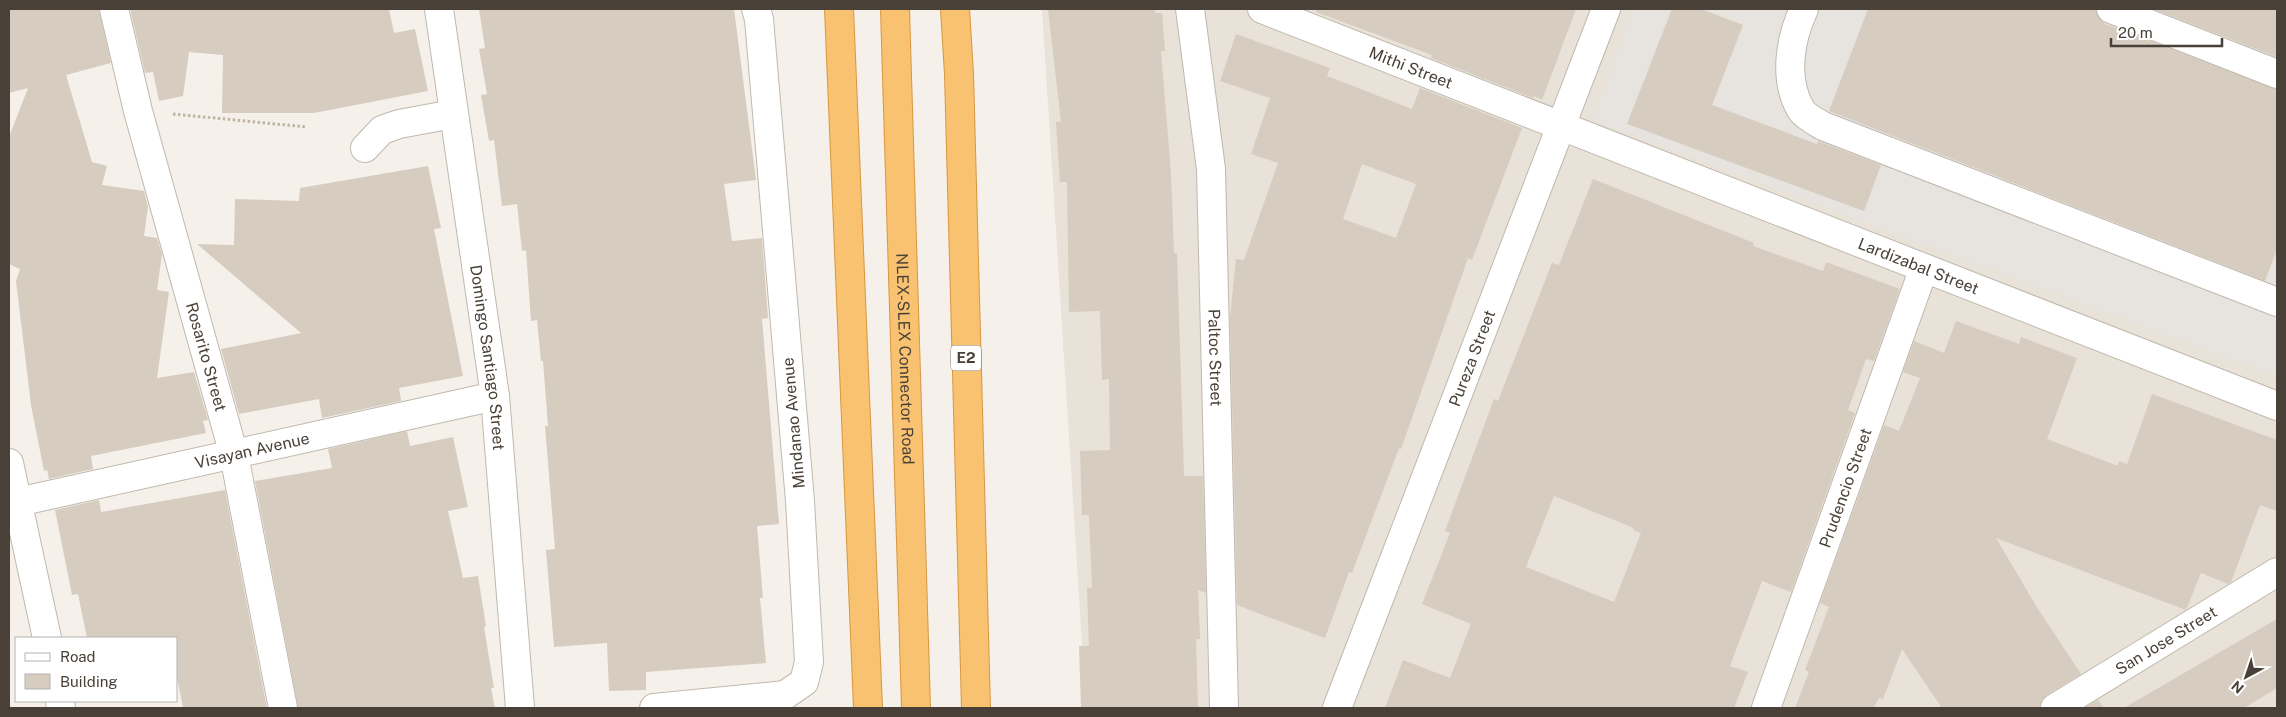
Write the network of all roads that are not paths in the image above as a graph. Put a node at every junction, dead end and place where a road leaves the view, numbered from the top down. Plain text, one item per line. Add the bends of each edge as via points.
1 (114, 9) edge
2 (439, 9) edge
3 (756, 9) edge
4 (839, 9) edge
5 (894, 9) edge
6 (955, 9) edge
7 (1190, 9) edge
8 (1262, 9) edge
9 (1606, 9) edge
10 (2111, 9) edge
11 (1800, 10) edge
12 (1298, 15) edge
13 (2277, 74) edge
14 (453, 114) junction
15 (1562, 125) junction
16 (365, 148) dead end
17 (1924, 268) junction
18 (2277, 302) edge
19 (495, 396) junction
20 (2277, 406) edge
21 (234, 455) junction
22 (9, 464) edge
23 (14, 503) edge
24 (2277, 572) edge
25 (47, 637) edge
26 (283, 708) edge
27 (520, 708) edge
28 (654, 708) edge
29 (868, 708) edge
30 (916, 708) edge
31 (976, 708) edge
32 (1224, 708) edge
33 (1337, 708) edge
34 (1766, 708) edge
35 (2055, 708) edge

1 - 21 street, Rosarito Street via 138,111
2 - 14 street, Domingo Santiago Street
3 - 28 street, Mindanao Avenue via 800,501 809,662 804,682 785,695
4 - 29 highway
5 - 30 highway, NLEX-SLEX Connector Road
6 - 31 highway, E2
7 - 32 street, Paltoc Street via 1211,169
8 - 12 street, Mithi Street
9 - 15 street, Pureza Street
10 - 13 street
11 - 18 street via 1789,59 1793,88 1802,111 1823,126
12 - 15 street, Mithi Street
14 - 16 street via 382,130
14 - 19 street, Domingo Santiago Street
15 - 17 street, Lardizabal Street
15 - 33 street, Pureza Street
17 - 20 street, Lardizabal Street
17 - 34 street, Prudencio Street
19 - 21 street, Visayan Avenue
19 - 27 street, Domingo Santiago Street
21 - 23 street, Visayan Avenue
21 - 26 street, Rosarito Street
22 - 23 street
23 - 25 street
24 - 35 street, San Jose Street

